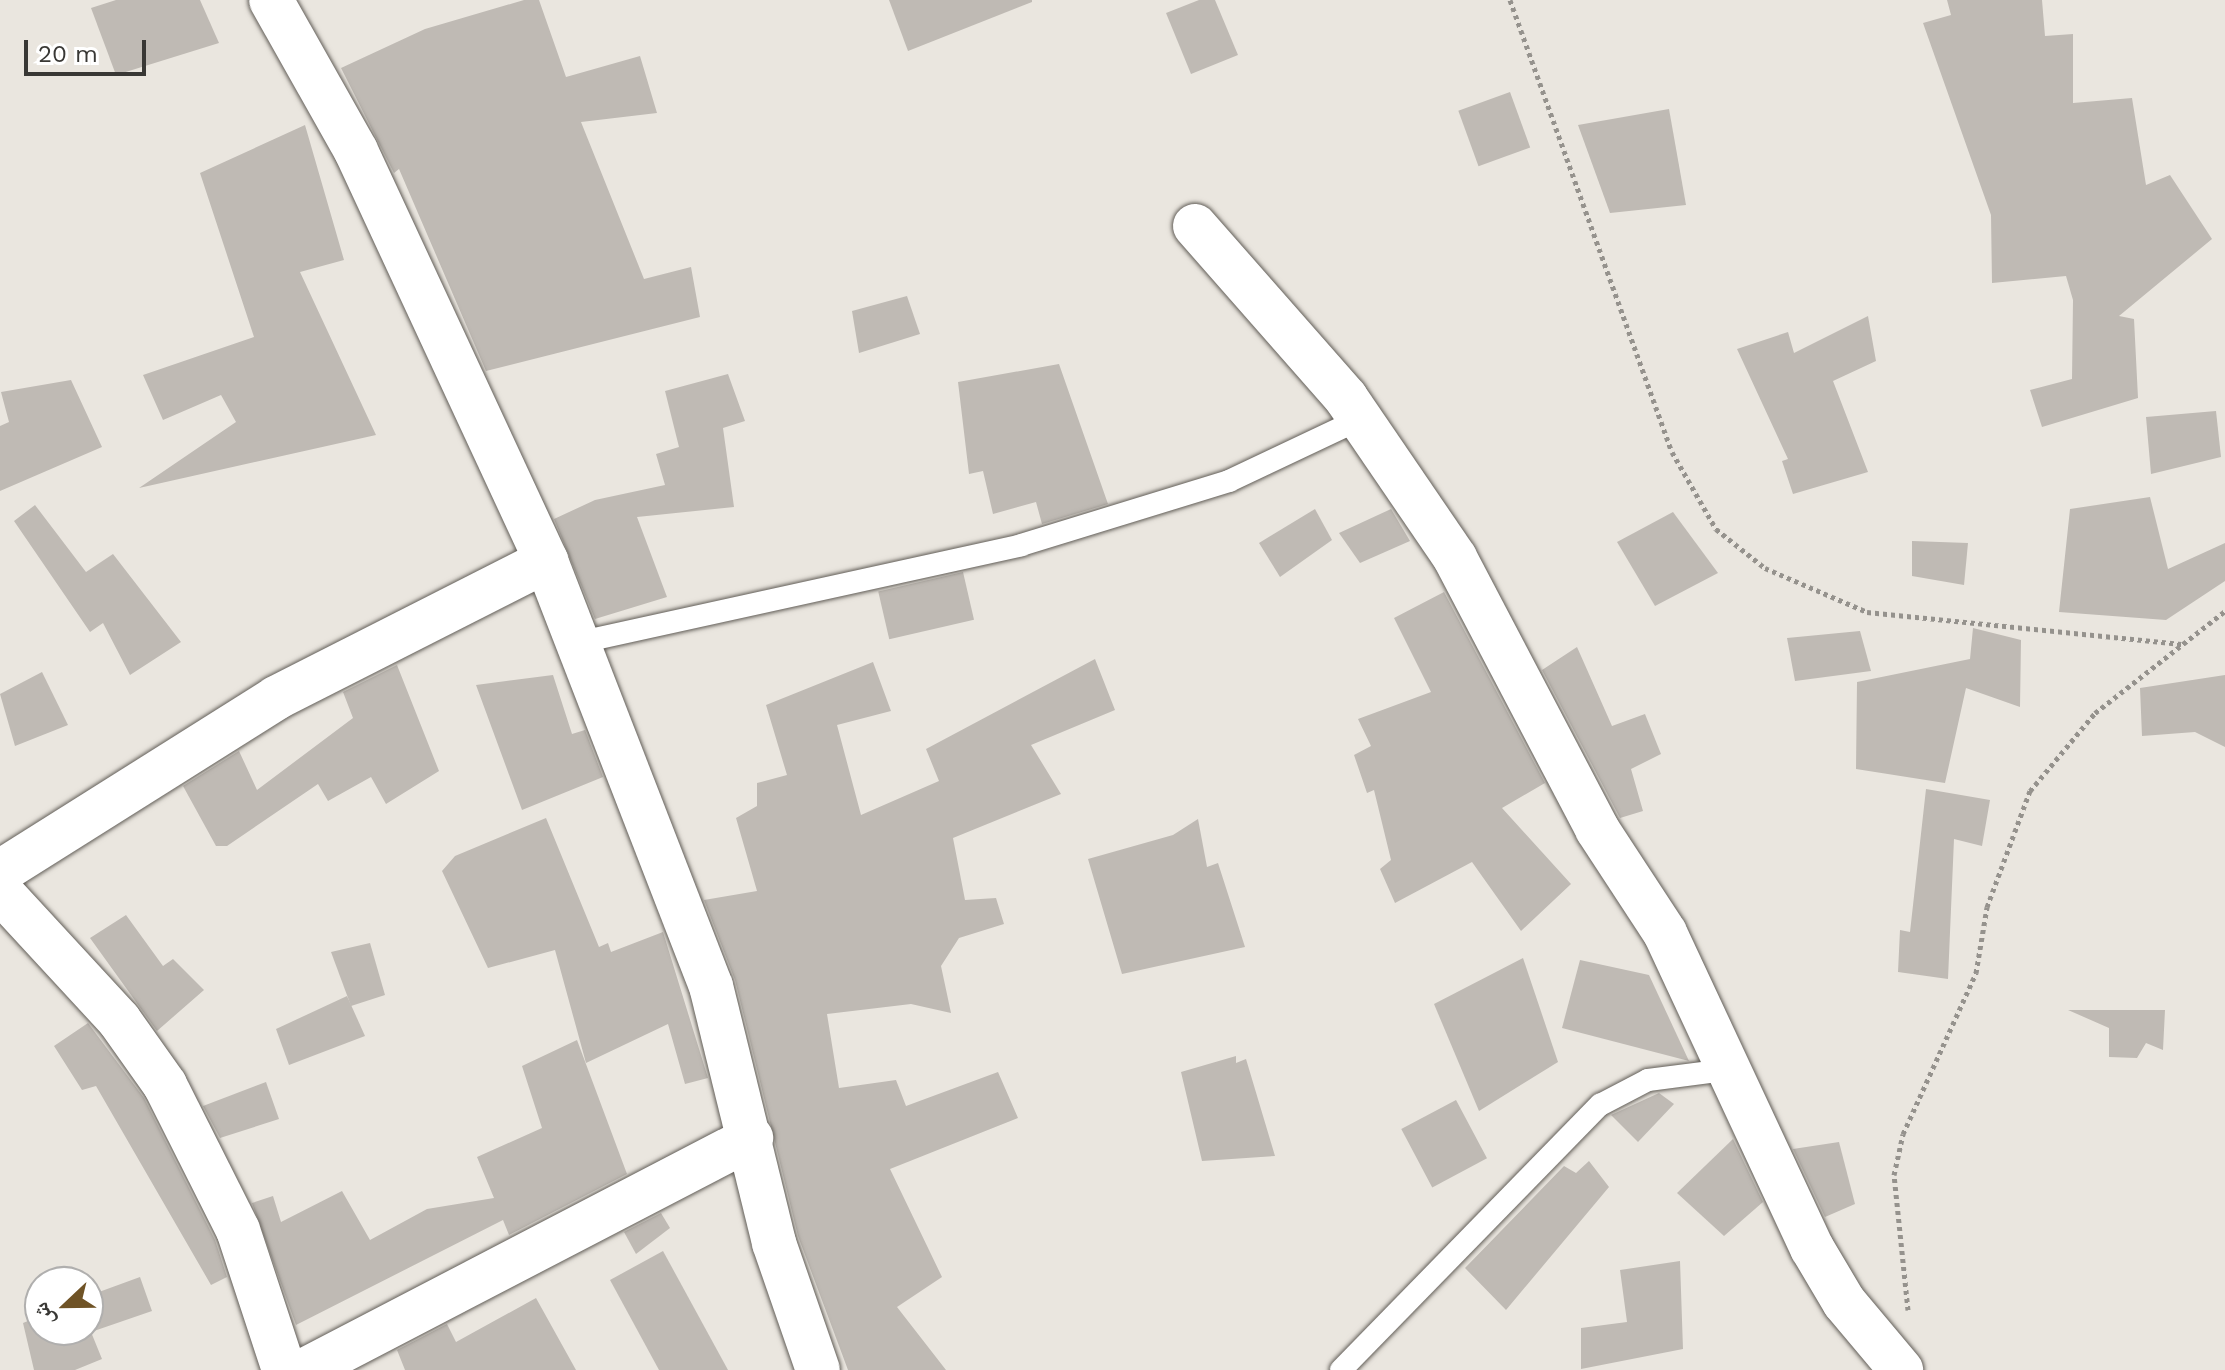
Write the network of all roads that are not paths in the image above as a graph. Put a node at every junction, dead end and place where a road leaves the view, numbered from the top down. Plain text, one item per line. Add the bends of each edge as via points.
1 (271, 0) edge
2 (1195, 226) dead end
3 (1360, 419) junction
4 (546, 561) junction
5 (577, 643) junction
6 (0, 872) edge
7 (0, 891) edge
8 (1726, 1070) junction
9 (751, 1138) junction
10 (284, 1370) edge
11 (305, 1370) edge
12 (818, 1370) edge
13 (1341, 1370) edge
14 (1901, 1370) edge

1 - 4 street via 363,164
2 - 3 street
3 - 5 lane via 1229,481 1021,545
3 - 8 street via 1491,620 1597,829 1665,933
4 - 5 street
4 - 6 street via 276,698
5 - 9 street via 711,986
7 - 10 street via 119,1020 165,1085 238,1230
8 - 13 lane via 1648,1080 1600,1105
8 - 14 street via 1812,1248 1844,1302
9 - 11 street
9 - 12 street via 774,1243

